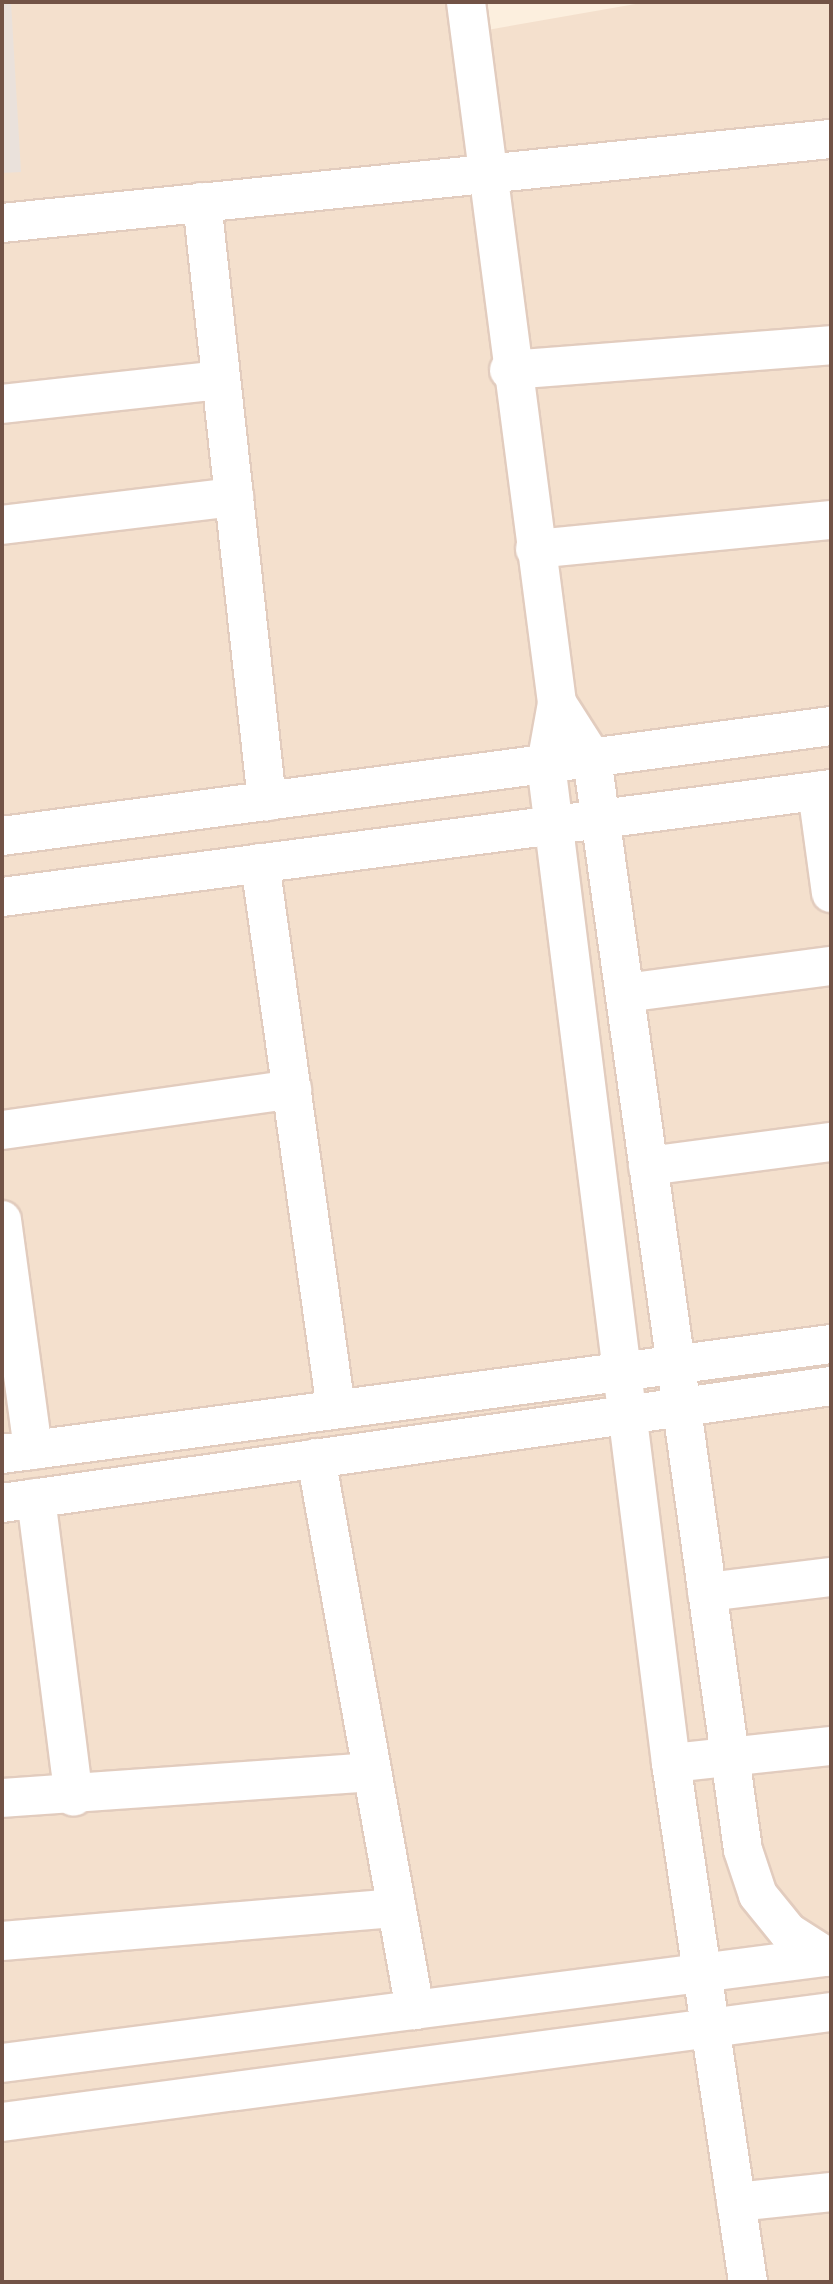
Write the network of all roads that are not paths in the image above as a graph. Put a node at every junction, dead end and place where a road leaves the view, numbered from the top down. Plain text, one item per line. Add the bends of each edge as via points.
1 (466, 2) edge
2 (831, 139) edge
3 (484, 171) junction
4 (202, 202) junction
5 (2, 223) edge
6 (831, 345) edge
7 (509, 370) junction
8 (221, 380) junction
9 (2, 404) edge
10 (234, 497) junction
11 (831, 520) edge
12 (2, 525) edge
13 (535, 549) junction
14 (557, 703) junction
15 (831, 726) edge
16 (592, 758) junction
17 (546, 764) junction
18 (824, 790) edge
19 (267, 801) junction
20 (600, 819) junction
21 (554, 825) junction
22 (2, 836) edge
23 (260, 863) junction
24 (831, 893) edge
25 (2, 897) edge
26 (831, 966) edge
27 (625, 993) junction
28 (292, 1090) junction
29 (2, 1130) edge
30 (831, 1142) edge
31 (648, 1166) junction
32 (2, 1220) edge
33 (831, 1344) edge
34 (676, 1365) junction
35 (622, 1372) junction
36 (831, 1386) edge
37 (681, 1406) junction
38 (336, 1409) junction
39 (628, 1413) junction
40 (18, 1452) edge
41 (316, 1458) junction
42 (19, 1501) edge
43 (831, 1577) edge
44 (708, 1592) junction
45 (831, 1746) edge
46 (730, 1757) junction
47 (671, 1763) junction
48 (372, 1772) junction
49 (74, 1797) junction
50 (2, 1798) edge
51 (397, 1908) junction
52 (2, 1941) edge
53 (829, 1957) edge
54 (704, 1972) junction
55 (415, 2010) junction
56 (831, 2012) edge
57 (710, 2028) junction
58 (2, 2063) edge
59 (2, 2122) edge
60 (831, 2192) edge
61 (736, 2202) junction
62 (748, 2282) edge

1 - 3 street
2 - 3 street
3 - 4 street
3 - 7 street
4 - 5 street
4 - 8 street
6 - 7 street
7 - 13 street
8 - 9 street
8 - 10 street
10 - 12 street
10 - 19 street
11 - 13 street
13 - 14 street
14 - 16 street
14 - 17 street
15 - 16 street
16 - 17 street
16 - 20 street
17 - 19 street
17 - 21 street
18 - 20 street
18 - 24 street
19 - 22 street
20 - 21 street
20 - 27 street
21 - 23 street
21 - 35 street
23 - 25 street
23 - 28 street
26 - 27 street
27 - 31 street
28 - 29 street
28 - 38 street
30 - 31 street
31 - 34 street
32 - 40 street
33 - 34 street
34 - 35 street
34 - 37 street
35 - 38 street
35 - 39 street
36 - 37 street
37 - 39 street
37 - 44 street
38 - 40 street
39 - 41 street
39 - 47 street
41 - 42 street
41 - 48 street
42 - 49 street
43 - 44 street
44 - 46 street
45 - 46 street
46 - 47 street
46 - 53 street via 743,1850 758,1895 788,1932
47 - 54 street
48 - 49 street
48 - 51 street
49 - 50 street
51 - 52 street
51 - 55 street
53 - 54 street
54 - 55 street
54 - 57 street
55 - 58 street
56 - 57 street
57 - 59 street
57 - 61 street
60 - 61 street
61 - 62 street

